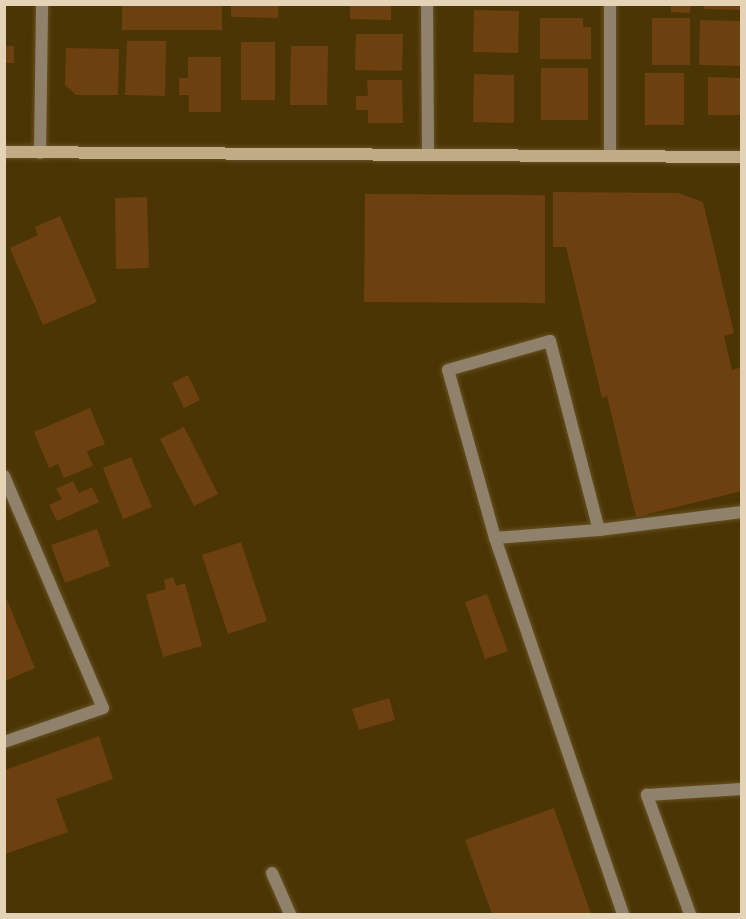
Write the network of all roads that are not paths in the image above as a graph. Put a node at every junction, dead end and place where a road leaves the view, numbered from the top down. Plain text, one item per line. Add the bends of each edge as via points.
1 (42, 4) edge
2 (427, 4) edge
3 (610, 4) edge
4 (4, 152) edge
5 (40, 153) junction
6 (428, 155) junction
7 (610, 155) junction
8 (741, 157) edge
9 (4, 476) edge
10 (741, 512) edge
11 (599, 530) junction
12 (495, 538) junction
13 (4, 742) edge
14 (741, 789) edge
15 (272, 873) dead end
16 (290, 915) edge
17 (623, 915) edge
18 (690, 915) edge

1 - 5 street
2 - 6 street
3 - 7 street
4 - 5 street
5 - 6 street
6 - 7 street
7 - 8 street
9 - 13 street via 103,708
10 - 11 street
11 - 12 street
11 - 12 street via 550,341 448,370
12 - 17 street
14 - 18 street via 647,795
15 - 16 street

